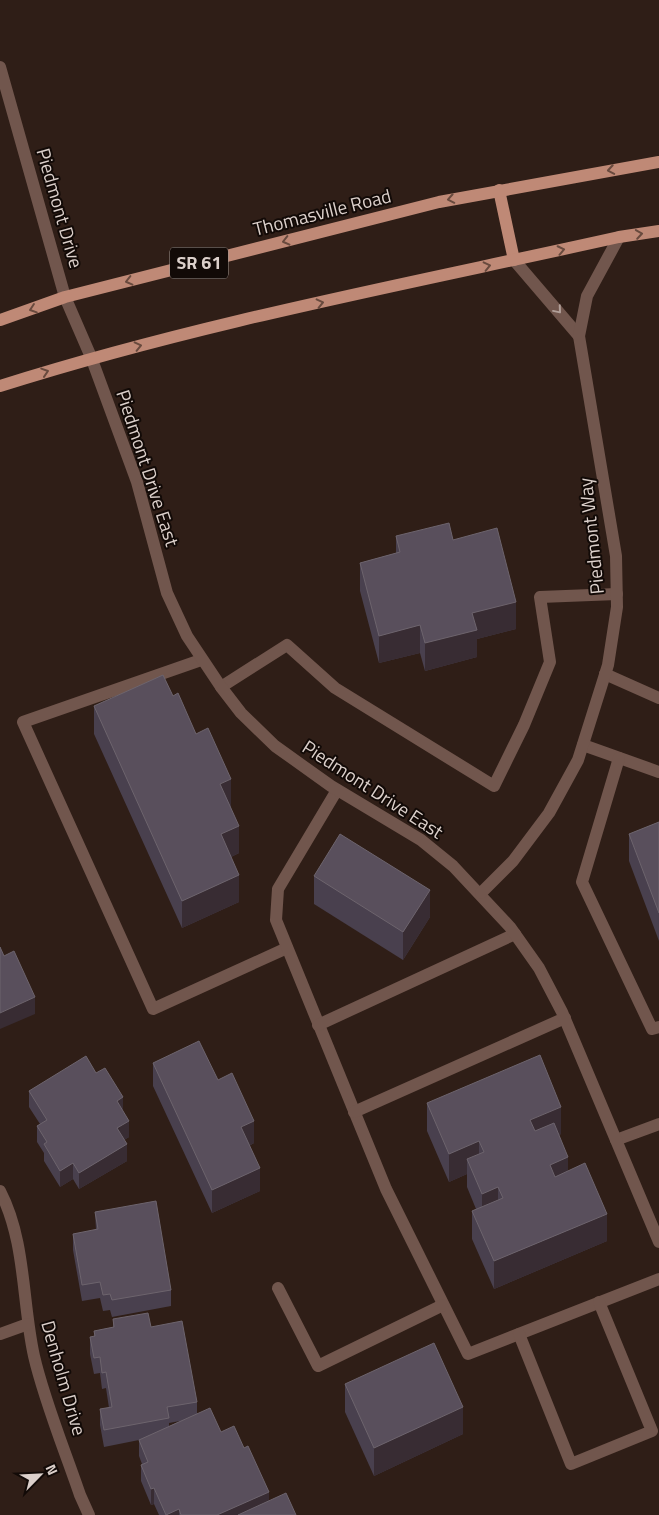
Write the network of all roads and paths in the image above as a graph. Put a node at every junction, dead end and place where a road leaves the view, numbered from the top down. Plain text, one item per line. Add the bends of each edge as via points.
1 (0, 67) edge
2 (659, 162) edge
3 (498, 190) junction
4 (659, 231) edge
5 (620, 237) junction
6 (514, 260) junction
7 (65, 297) junction
8 (0, 320) edge
9 (578, 336) junction
10 (91, 357) junction
11 (0, 386) edge
12 (617, 594) junction
13 (201, 660) junction
14 (605, 674) junction
15 (221, 687) junction
16 (659, 698) edge
17 (583, 745) junction
18 (618, 758) junction
19 (659, 772) edge
20 (337, 790) junction
21 (481, 893) junction
22 (515, 934) junction
23 (287, 948) junction
24 (565, 1018) junction
25 (318, 1025) junction
26 (659, 1027) edge
27 (354, 1112) junction
28 (659, 1124) edge
29 (616, 1140) junction
30 (0, 1191) edge
31 (659, 1242) edge
32 (659, 1279) edge
33 (278, 1288) dead end
34 (599, 1302) junction
35 (443, 1305) junction
36 (28, 1324) junction
37 (0, 1334) edge
38 (518, 1334) junction
39 (89, 1515) edge

1 - 7 street, Piedmont Drive
2 -> 3 main road, Thomasville Road / SR 61
3 - 6 main road
3 -> 7 main road, Thomasville Road / SR 61 via 430,204
5 -> 4 main road
6 -> 5 main road
5 - 9 street, Piedmont Way via 587,296
6 -> 9 street
10 -> 6 main road
7 -> 8 main road, Thomasville Road / SR 61
7 - 10 street, Piedmont Drive
9 - 12 street, Piedmont Way via 610,514
11 -> 10 main road
10 - 13 street, Piedmont Drive East via 137,482 167,593
12 - 14 street, Piedmont Way
12 - 15 street via 540,597 550,662 494,786 335,688 287,645
13 - 15 street, Piedmont Drive East
13 - 23 street via 23,722 153,1009
14 - 16 street
14 - 17 street, Piedmont Way
15 - 20 street, Piedmont Drive East via 275,746
17 - 18 street
17 - 21 street, Piedmont Way via 549,813 513,861
18 - 19 street
18 - 26 street via 582,882 652,1029
20 - 21 street, Piedmont Drive East via 421,840
20 - 23 street via 278,889 276,920
21 - 22 street, Piedmont Drive East
22 - 24 street, Piedmont Drive East via 539,968
22 - 25 street
23 - 25 street
24 - 27 street
24 - 29 street, Piedmont Drive East
25 - 27 street
27 - 35 street via 386,1189
28 - 29 street
29 - 31 street, Piedmont Drive East
30 - 36 street, Denholm Drive via 12,1222 23,1274
32 - 34 street
33 - 35 street via 318,1366
34 - 38 street
34 - 38 street via 652,1431 571,1464
35 - 38 street via 468,1354
36 - 37 street
36 - 39 street, Denholm Drive via 35,1358

